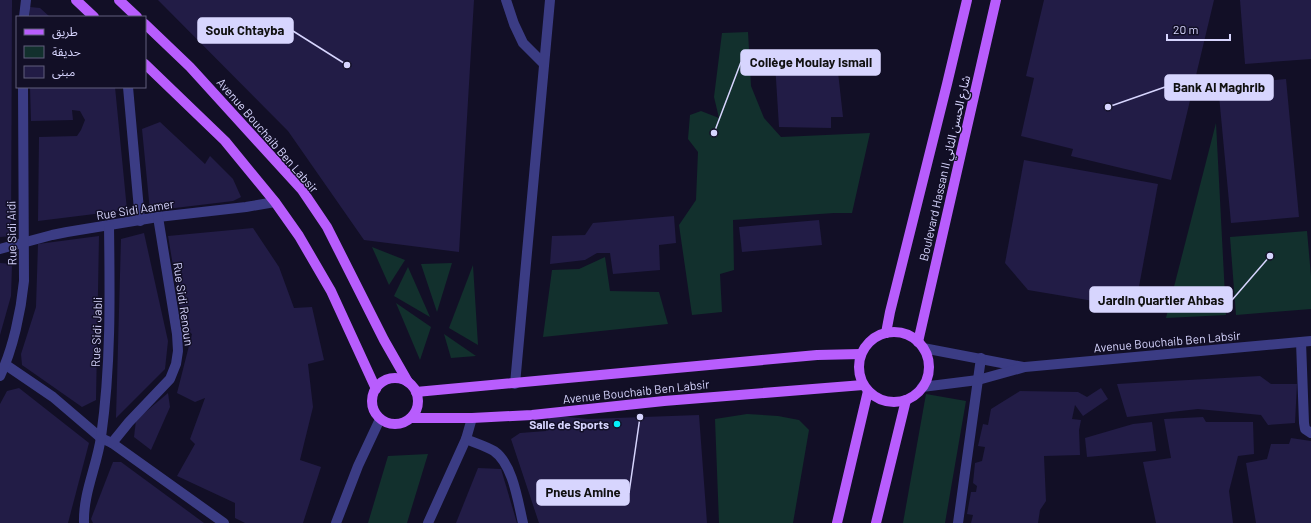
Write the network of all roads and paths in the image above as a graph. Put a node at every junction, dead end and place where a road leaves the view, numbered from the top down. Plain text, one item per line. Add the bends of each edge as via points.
1 (26, 0) edge
2 (76, 0) edge
3 (118, 0) edge
4 (506, 0) edge
5 (550, 0) edge
6 (967, 0) edge
7 (996, 0) edge
8 (24, 16) edge
9 (93, 16) edge
10 (136, 16) edge
11 (146, 25) edge
12 (544, 64) junction
13 (146, 65) edge
14 (23, 88) edge
15 (128, 88) edge
16 (275, 202) junction
17 (158, 218) junction
18 (140, 221) junction
19 (109, 226) junction
20 (24, 242) junction
21 (0, 249) edge
22 (886, 333) junction
23 (1306, 342) edge
24 (921, 345) junction
25 (861, 354) junction
26 (981, 358) junction
27 (6, 365) junction
28 (1025, 367) junction
29 (0, 376) edge
30 (978, 380) junction
31 (408, 382) junction
32 (515, 384) junction
33 (922, 387) junction
34 (866, 388) junction
35 (376, 389) junction
36 (416, 392) junction
37 (906, 400) junction
38 (411, 418) junction
39 (472, 418) junction
40 (380, 419) junction
41 (1311, 433) edge
42 (101, 438) junction
43 (466, 439) junction
44 (112, 443) junction
45 (84, 523) edge
46 (224, 523) edge
47 (336, 523) edge
48 (428, 523) edge
49 (523, 523) edge
50 (836, 523) edge
51 (876, 523) edge
52 (958, 523) edge

1 - 8 street
2 - 9 main road
3 - 10 main road
4 - 12 street via 523,43
5 - 12 street
6 - 22 main road, Boulevard Hassan II شارع الحسن الثاني
7 - 24 main road, Boulevard Hassan II شارع الحسن الثاني
11 - 31 main road, Avenue Bouchaib Ben Labsir via 190,66 302,190 327,227
12 - 32 street
13 - 16 main road via 225,141
14 - 20 street, Rue Sidi Aidi
15 - 18 street
16 - 17 street, Rue Sidi Aamer
16 - 35 main road via 299,236 331,291
17 - 18 street, Rue Sidi Aamer
17 - 44 street, Rue Sidi Renoun via 177,334 176,364 170,379
18 - 19 street, Rue Sidi Aamer
19 - 20 street, Rue Sidi Aamer
19 - 42 street, Rue Sidi Jabli via 110,302
20 - 21 street, Rue Sidi Aamer
20 - 27 street, Rue Sidi Aidi via 22,302
22 - 24 main road via 898,332 908,335
22 - 25 main road via 871,340
23 - 28 street, Avenue Bouchaib Ben Labsir
23 - 41 street via 1304,419 1305,429
24 - 26 street, Avenue Bouchaib Ben Labsir
24 - 33 main road, Boulevard Hassan II شارع الحسن الثاني via 927,356 929,372
25 - 32 main road, Avenue Bouchaib Ben Labsir via 817,355
25 - 34 main road via 858,364 859,375
26 - 28 street, Avenue Bouchaib Ben Labsir
26 - 30 street
27 - 29 street, Rue Sidi Aidi
27 - 42 street via 53,397
28 - 30 street, Avenue Bouchaib Ben Labsir
30 - 33 street, Avenue Bouchaib Ben Labsir
30 - 52 street
31 - 35 main road via 390,379
31 - 36 main road
32 - 36 main road, Avenue Bouchaib Ben Labsir
33 - 37 main road
34 - 37 main road via 876,398 896,402
34 - 39 main road, Avenue Bouchaib Ben Labsir via 664,401
34 - 50 main road
35 - 40 main road via 372,403
36 - 38 main road via 418,406
37 - 51 main road
38 - 39 main road, Avenue Bouchaib Ben Labsir
38 - 40 main road via 397,424
39 - 43 street
40 - 47 street
42 - 44 street
42 - 45 street, Rue Sidi Jabli via 86,498
43 - 48 street
43 - 49 street via 494,451 501,457 509,471
44 - 46 street

